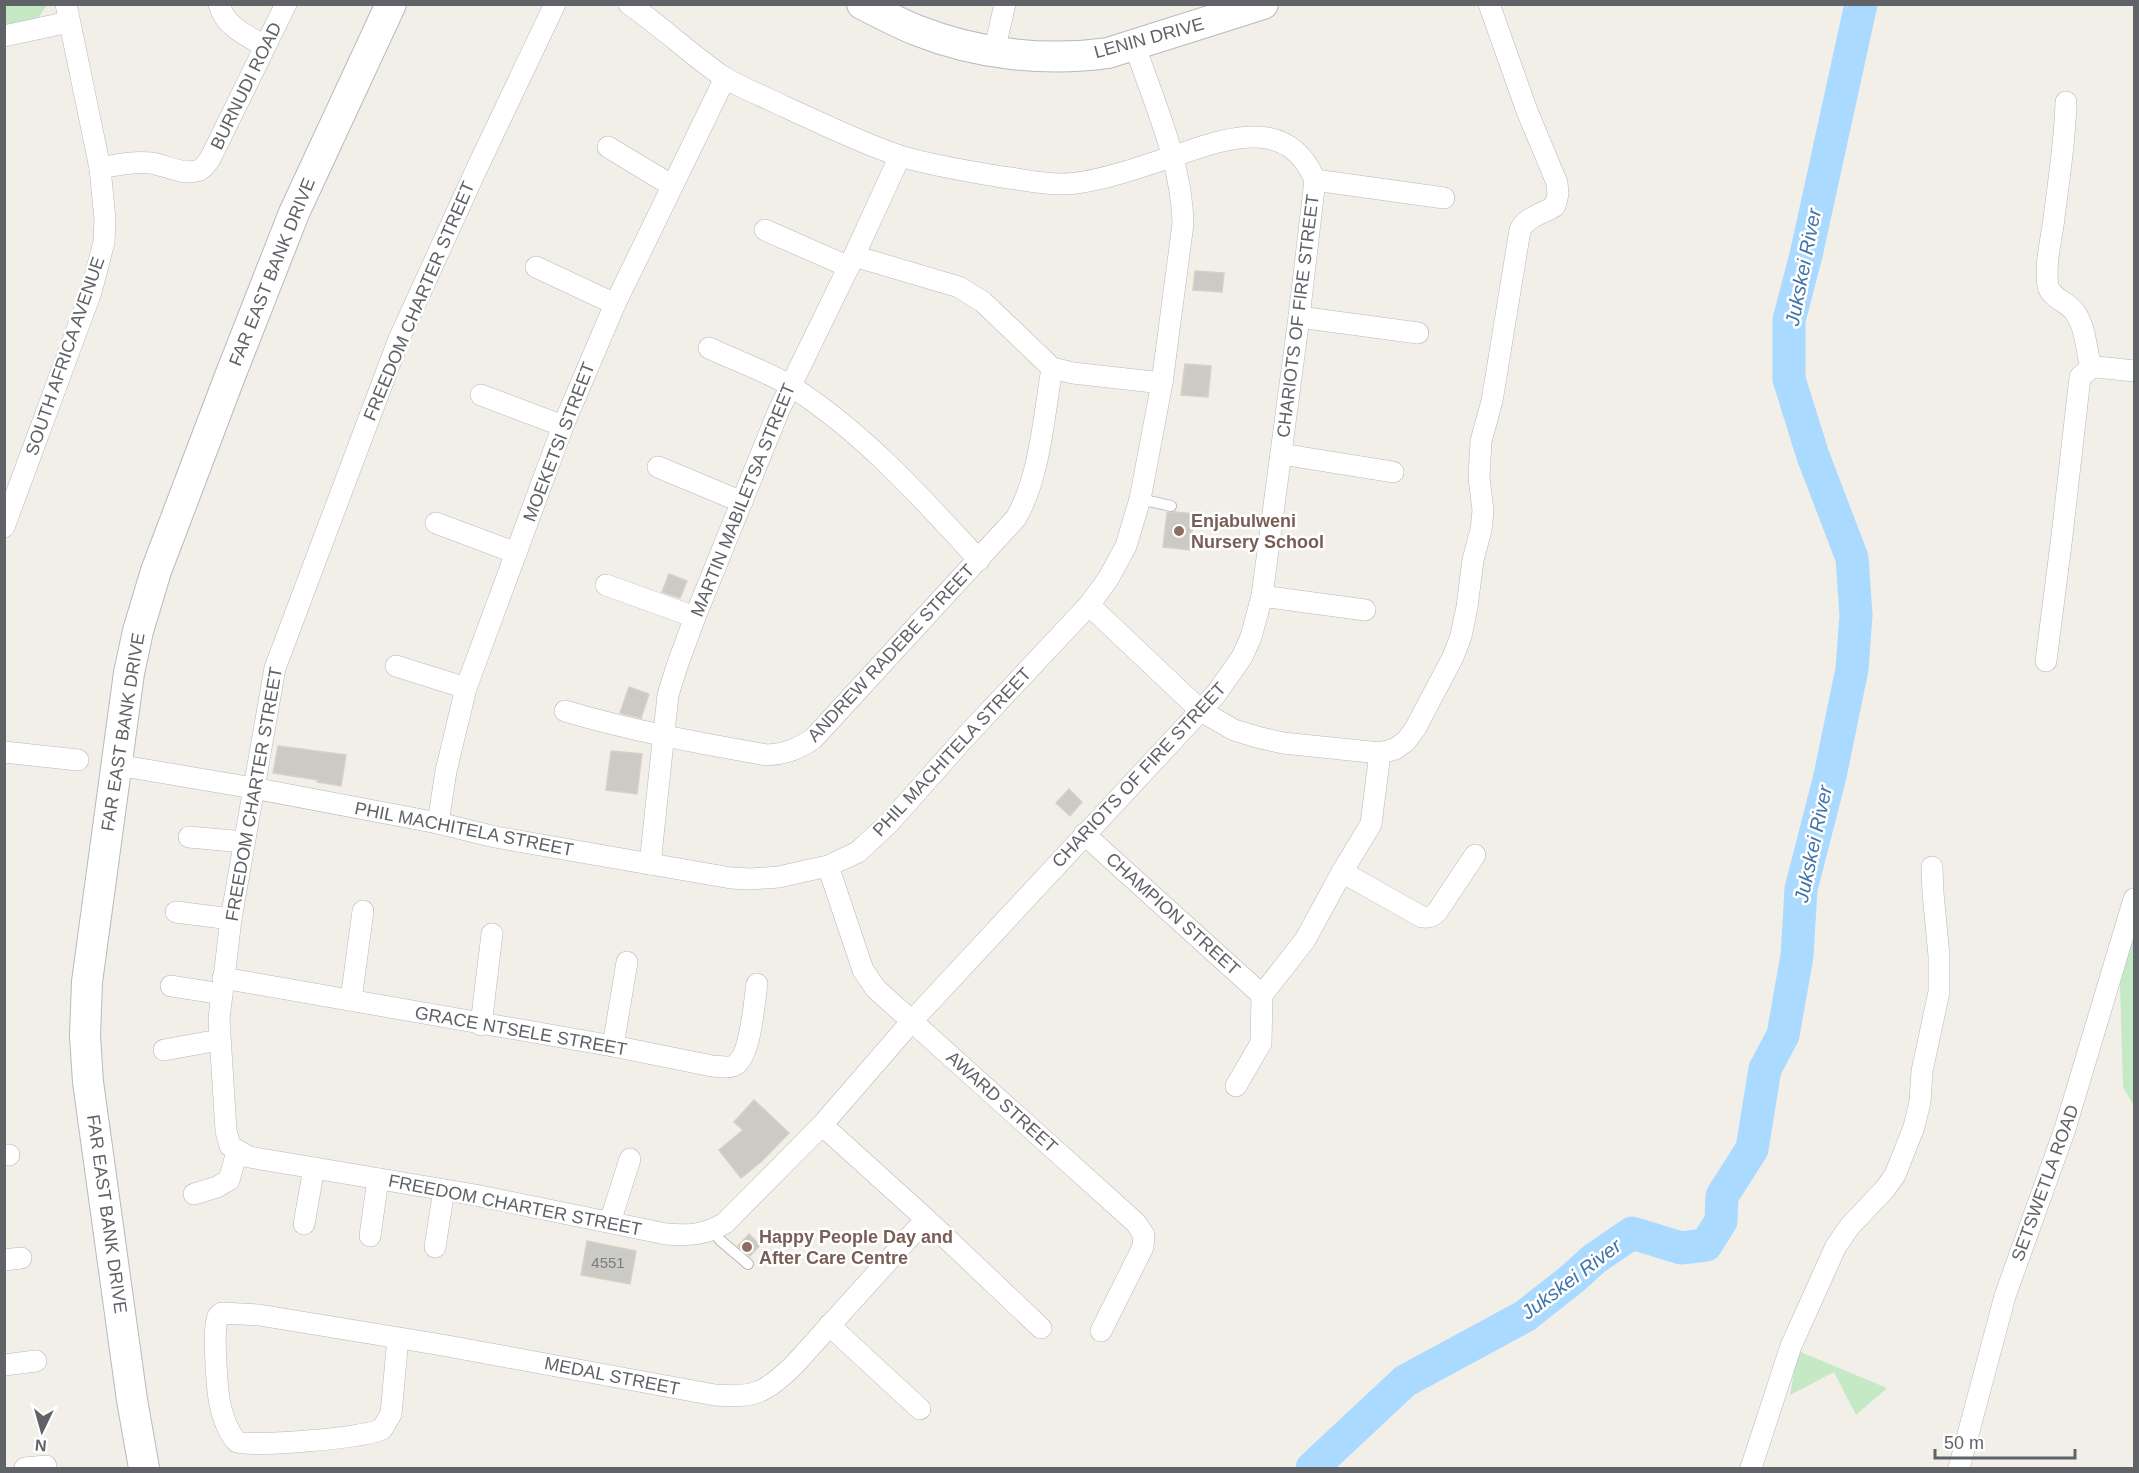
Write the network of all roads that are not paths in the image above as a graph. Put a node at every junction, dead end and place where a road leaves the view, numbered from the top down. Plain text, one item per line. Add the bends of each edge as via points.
1 (219, 4) edge
2 (286, 4) edge
3 (391, 4) edge
4 (555, 4) edge
5 (629, 4) edge
6 (862, 4) edge
7 (1005, 4) edge
8 (1263, 4) edge
9 (1489, 4) edge
10 (68, 13) edge
11 (4, 36) edge
12 (265, 46) junction
13 (1135, 46) junction
14 (994, 52) junction
15 (725, 78) junction
16 (2066, 102) dead end
17 (608, 147) dead end
18 (900, 156) junction
19 (1173, 156) junction
20 (100, 168) junction
21 (1315, 180) junction
22 (671, 185) junction
23 (1444, 198) dead end
24 (765, 230) dead end
25 (851, 262) junction
26 (536, 267) dead end
27 (615, 304) junction
28 (1299, 317) junction
29 (1418, 333) dead end
30 (709, 348) dead end
31 (1052, 368) junction
32 (2091, 368) junction
33 (2134, 371) edge
34 (1162, 383) junction
35 (790, 386) junction
36 (482, 395) dead end
37 (563, 426) junction
38 (1281, 454) junction
39 (658, 467) dead end
40 (1393, 472) dead end
41 (1140, 499) junction
42 (742, 501) junction
43 (1171, 506) dead end
44 (436, 523) dead end
45 (4, 527) edge
46 (516, 553) junction
47 (979, 560) junction
48 (606, 585) dead end
49 (1262, 596) junction
50 (1089, 605) junction
51 (1365, 610) dead end
52 (695, 617) junction
53 (2046, 661) dead end
54 (396, 666) dead end
55 (466, 688) junction
56 (565, 711) dead end
57 (1201, 711) junction
58 (663, 737) junction
59 (4, 752) edge
60 (1380, 753) junction
61 (78, 760) dead end
62 (117, 765) junction
63 (254, 788) junction
64 (438, 823) junction
65 (1084, 834) junction
66 (189, 837) dead end
67 (244, 843) junction
68 (1475, 855) dead end
69 (650, 864) junction
70 (828, 866) junction
71 (1932, 867) dead end
72 (1342, 872) junction
73 (2134, 899) edge
74 (363, 910) dead end
75 (176, 912) dead end
76 (231, 919) junction
77 (492, 934) dead end
78 (627, 962) dead end
79 (757, 984) dead end
80 (171, 986) dead end
81 (223, 986) junction
82 (1262, 994) junction
83 (351, 1000) junction
84 (912, 1021) junction
85 (482, 1025) junction
86 (219, 1040) junction
87 (613, 1047) junction
88 (164, 1050) dead end
89 (1236, 1086) dead end
90 (822, 1125) junction
91 (237, 1152) junction
92 (630, 1159) dead end
93 (314, 1168) junction
94 (378, 1179) junction
95 (444, 1190) junction
96 (194, 1194) dead end
97 (926, 1219) junction
98 (610, 1222) junction
99 (304, 1224) dead end
100 (712, 1231) junction
101 (370, 1236) dead end
102 (435, 1247) dead end
103 (748, 1264) dead end
104 (828, 1325) junction
105 (1041, 1328) dead end
106 (1101, 1331) dead end
107 (398, 1338) junction
108 (36, 1361) dead end
109 (4, 1365) edge
110 (920, 1409) dead end
111 (144, 1468) edge
112 (1751, 1468) edge
113 (1959, 1468) edge

1 - 12 street via 224,18 233,27
2 - 12 street, BURNUDI ROAD
3 - 62 street, FAR EAST BANK DRIVE via 294,213 156,571 135,642
4 - 63 street, FREEDOM CHARTER STREET via 403,328 376,397 275,668
5 - 15 street
6 - 14 street, LENIN DRIVE via 917,30
7 - 14 street
8 - 13 street, LENIN DRIVE
9 - 60 street via 1558,194 1556,206 1527,220 1520,230 1494,390 1481,441 1479,477 1483,511 1461,636 1415,729 1395,749
10 - 11 street
10 - 20 street, SOUTH AFRICA AVENUE
12 - 20 street, BURNUDI ROAD via 210,159 201,169 186,172 147,163
13 - 14 street, LENIN DRIVE via 1083,56
13 - 19 street, PHIL MACHITELA STREET
15 - 18 street
15 - 22 street, MOEKETSI STREET
16 - 32 street via 2048,284 2051,292 2074,310
17 - 22 street
18 - 19 street via 1057,184 1083,183
18 - 25 street, MARTIN MABILETSA STREET
19 - 21 street, CHARIOTS OF FIRE STREET via 1215,141 1262,137 1294,150
19 - 34 street, PHIL MACHITELA STREET via 1183,224
20 - 45 street, SOUTH AFRICA AVENUE via 105,220 100,265
21 - 23 street
21 - 28 street, CHARIOTS OF FIRE STREET
22 - 27 street, MOEKETSI STREET
24 - 25 street
25 - 31 street via 959,287 983,302
25 - 35 street, MARTIN MABILETSA STREET
26 - 27 street
27 - 37 street, MOEKETSI STREET
28 - 29 street
28 - 38 street, CHARIOTS OF FIRE STREET
30 - 35 street, ANDREW RADEBE STREET
31 - 34 street
31 - 47 street, ANDREW RADEBE STREET via 1034,472 1024,504
32 - 33 street
32 - 53 street via 2080,377 2077,396
34 - 41 street, PHIL MACHITELA STREET
35 - 42 street, MARTIN MABILETSA STREET
35 - 47 street, ANDREW RADEBE STREET via 847,427
36 - 37 street
37 - 46 street, MOEKETSI STREET
38 - 40 street
38 - 49 street, CHARIOTS OF FIRE STREET
39 - 42 street
41 - 43 lane
41 - 50 street, PHIL MACHITELA STREET via 1117,565
42 - 52 street, MARTIN MABILETSA STREET
44 - 46 street
46 - 55 street, MOEKETSI STREET
47 - 58 street, ANDREW RADEBE STREET via 813,739 797,750 767,755
48 - 52 street
49 - 51 street
49 - 57 street, CHARIOTS OF FIRE STREET via 1242,657
50 - 57 street
50 - 70 street, PHIL MACHITELA STREET via 890,823 858,852
52 - 58 street, MARTIN MABILETSA STREET via 668,695
54 - 55 street
55 - 64 street, MOEKETSI STREET
56 - 58 street, ANDREW RADEBE STREET
57 - 60 street via 1257,738
57 - 65 street, CHARIOTS OF FIRE STREET
58 - 69 street, MARTIN MABILETSA STREET
59 - 61 street
60 - 72 street via 1371,824
62 - 63 street, PHIL MACHITELA STREET
62 - 111 street, FAR EAST BANK DRIVE via 87,982 85,1036 88,1082
63 - 64 street, PHIL MACHITELA STREET
63 - 67 street, FREEDOM CHARTER STREET
64 - 69 street, PHIL MACHITELA STREET
65 - 82 street, CHAMPION STREET
65 - 84 street, CHARIOTS OF FIRE STREET
66 - 67 street
67 - 76 street, FREEDOM CHARTER STREET
68 - 72 street via 1437,912 1427,918
69 - 70 street, PHIL MACHITELA STREET via 750,879
70 - 84 street, AWARD STREET via 864,970 876,989
71 - 112 street via 1939,992 1914,1127 1895,1175 1836,1246 1791,1346
72 - 82 street via 1305,940
73 - 113 street, SETSWETLA ROAD via 2066,1129 2005,1296
74 - 83 street
75 - 76 street
76 - 81 street, FREEDOM CHARTER STREET
77 - 85 street
78 - 87 street
79 - 87 street, GRACE NTSELE STREET via 748,1043 736,1064 712,1066
80 - 81 street, GRACE NTSELE STREET
81 - 83 street, GRACE NTSELE STREET
81 - 86 street, FREEDOM CHARTER STREET
82 - 89 street via 1261,1043
83 - 85 street, GRACE NTSELE STREET
84 - 90 street, CHARIOTS OF FIRE STREET
84 - 106 street, AWARD STREET via 1144,1234 1143,1247
85 - 87 street, GRACE NTSELE STREET
86 - 88 street
86 - 91 street, FREEDOM CHARTER STREET via 226,1131
90 - 97 street
90 - 100 street, CHARIOTS OF FIRE STREET via 730,1218
91 - 93 street, FREEDOM CHARTER STREET
91 - 96 street via 230,1180
92 - 98 street
93 - 94 street, FREEDOM CHARTER STREET
93 - 99 street
94 - 95 street, FREEDOM CHARTER STREET
94 - 101 street
95 - 98 street, FREEDOM CHARTER STREET
95 - 102 street
97 - 104 street, MEDAL STREET
97 - 105 street
98 - 100 street, FREEDOM CHARTER STREET via 676,1234
100 - 103 lane
104 - 107 street, MEDAL STREET via 778,1380 762,1392 734,1397
104 - 110 street
107 - 107 street, MEDAL STREET via 259,1315 219,1314 219,1402 230,1435 244,1444 364,1435 382,1430 391,1414
108 - 109 street

